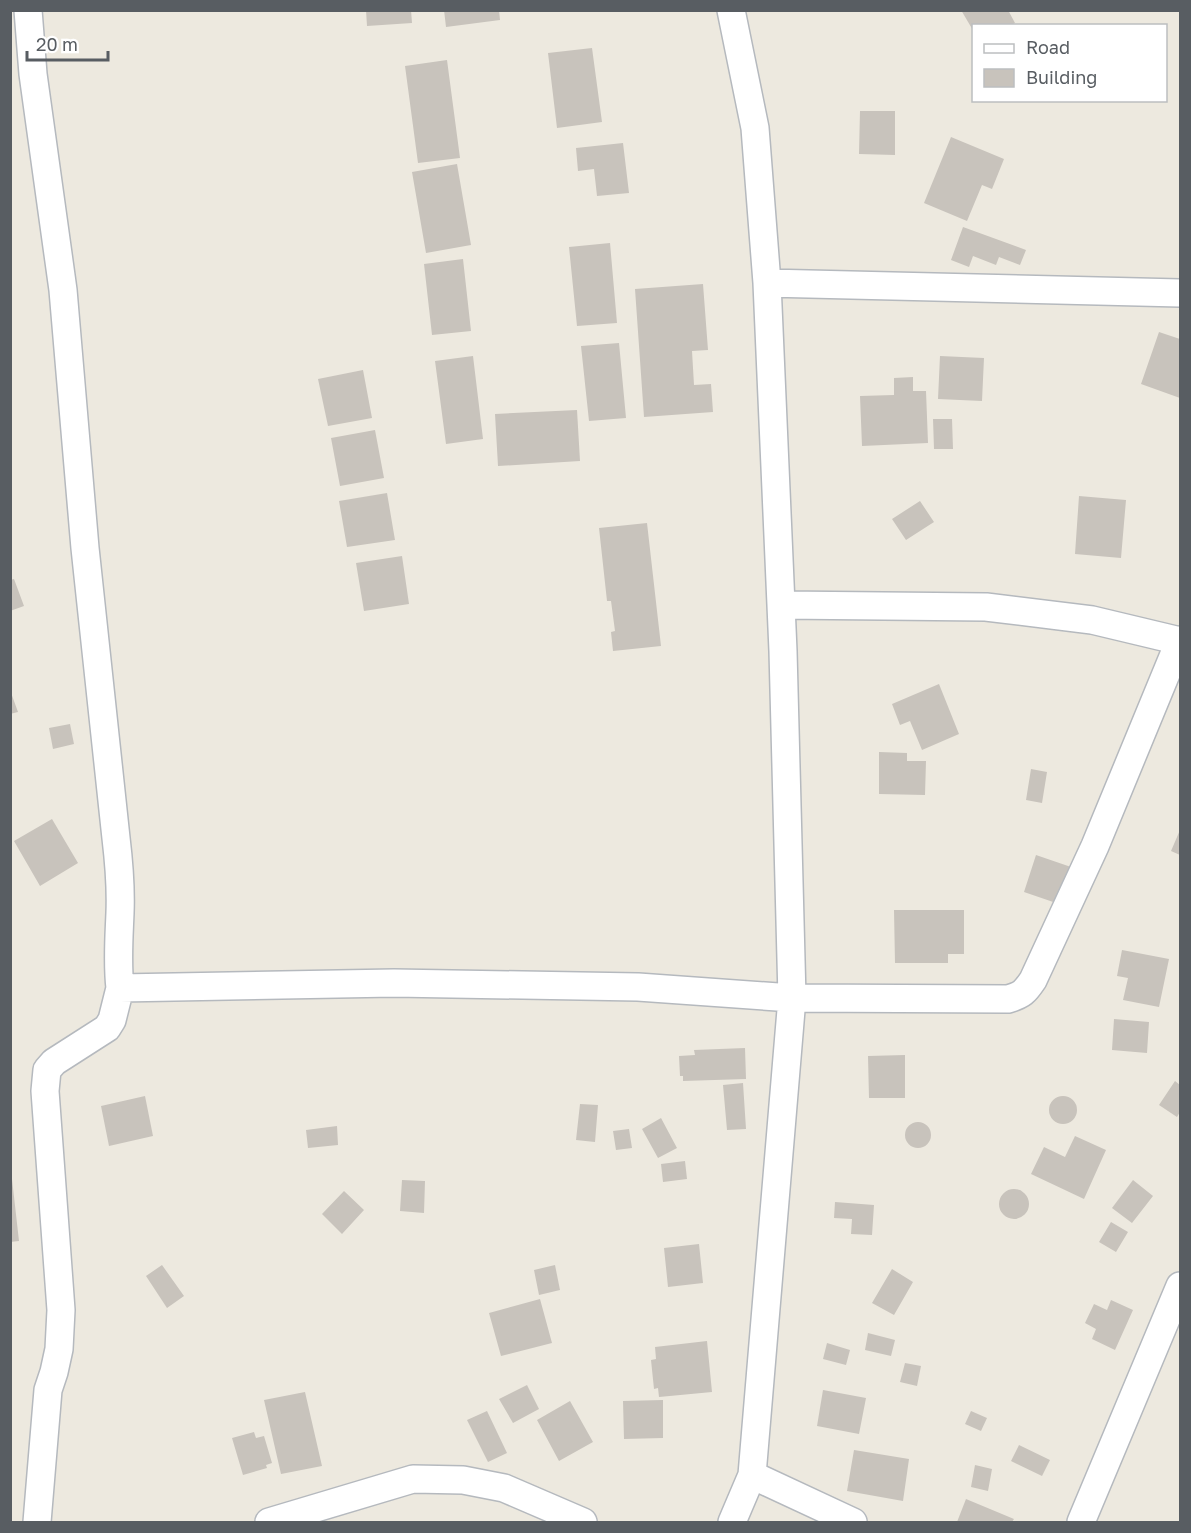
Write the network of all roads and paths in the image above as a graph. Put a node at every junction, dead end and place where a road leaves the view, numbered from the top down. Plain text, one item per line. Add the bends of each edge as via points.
1 (28, 10) edge
2 (731, 10) edge
3 (767, 283) junction
4 (1180, 293) edge
5 (782, 605) junction
6 (1180, 640) edge
7 (120, 988) junction
8 (792, 998) junction
9 (1180, 1286) edge
10 (752, 1475) junction
11 (37, 1522) edge
12 (269, 1522) edge
13 (583, 1522) edge
14 (732, 1522) edge
15 (854, 1522) edge
16 (1081, 1522) edge

1 - 7 street via 63,290 116,838
2 - 3 street via 755,128
3 - 4 street
3 - 5 street
5 - 6 street via 986,607 1092,620
5 - 8 street
6 - 8 street via 1095,846 1025,992 1008,999
7 - 8 street via 394,983 615,986
7 - 11 street via 107,1028 47,1070 45,1091 61,1310 59,1349 48,1390
8 - 10 street
9 - 16 street
10 - 14 street
10 - 15 street
12 - 13 street via 413,1479 463,1480 504,1488

